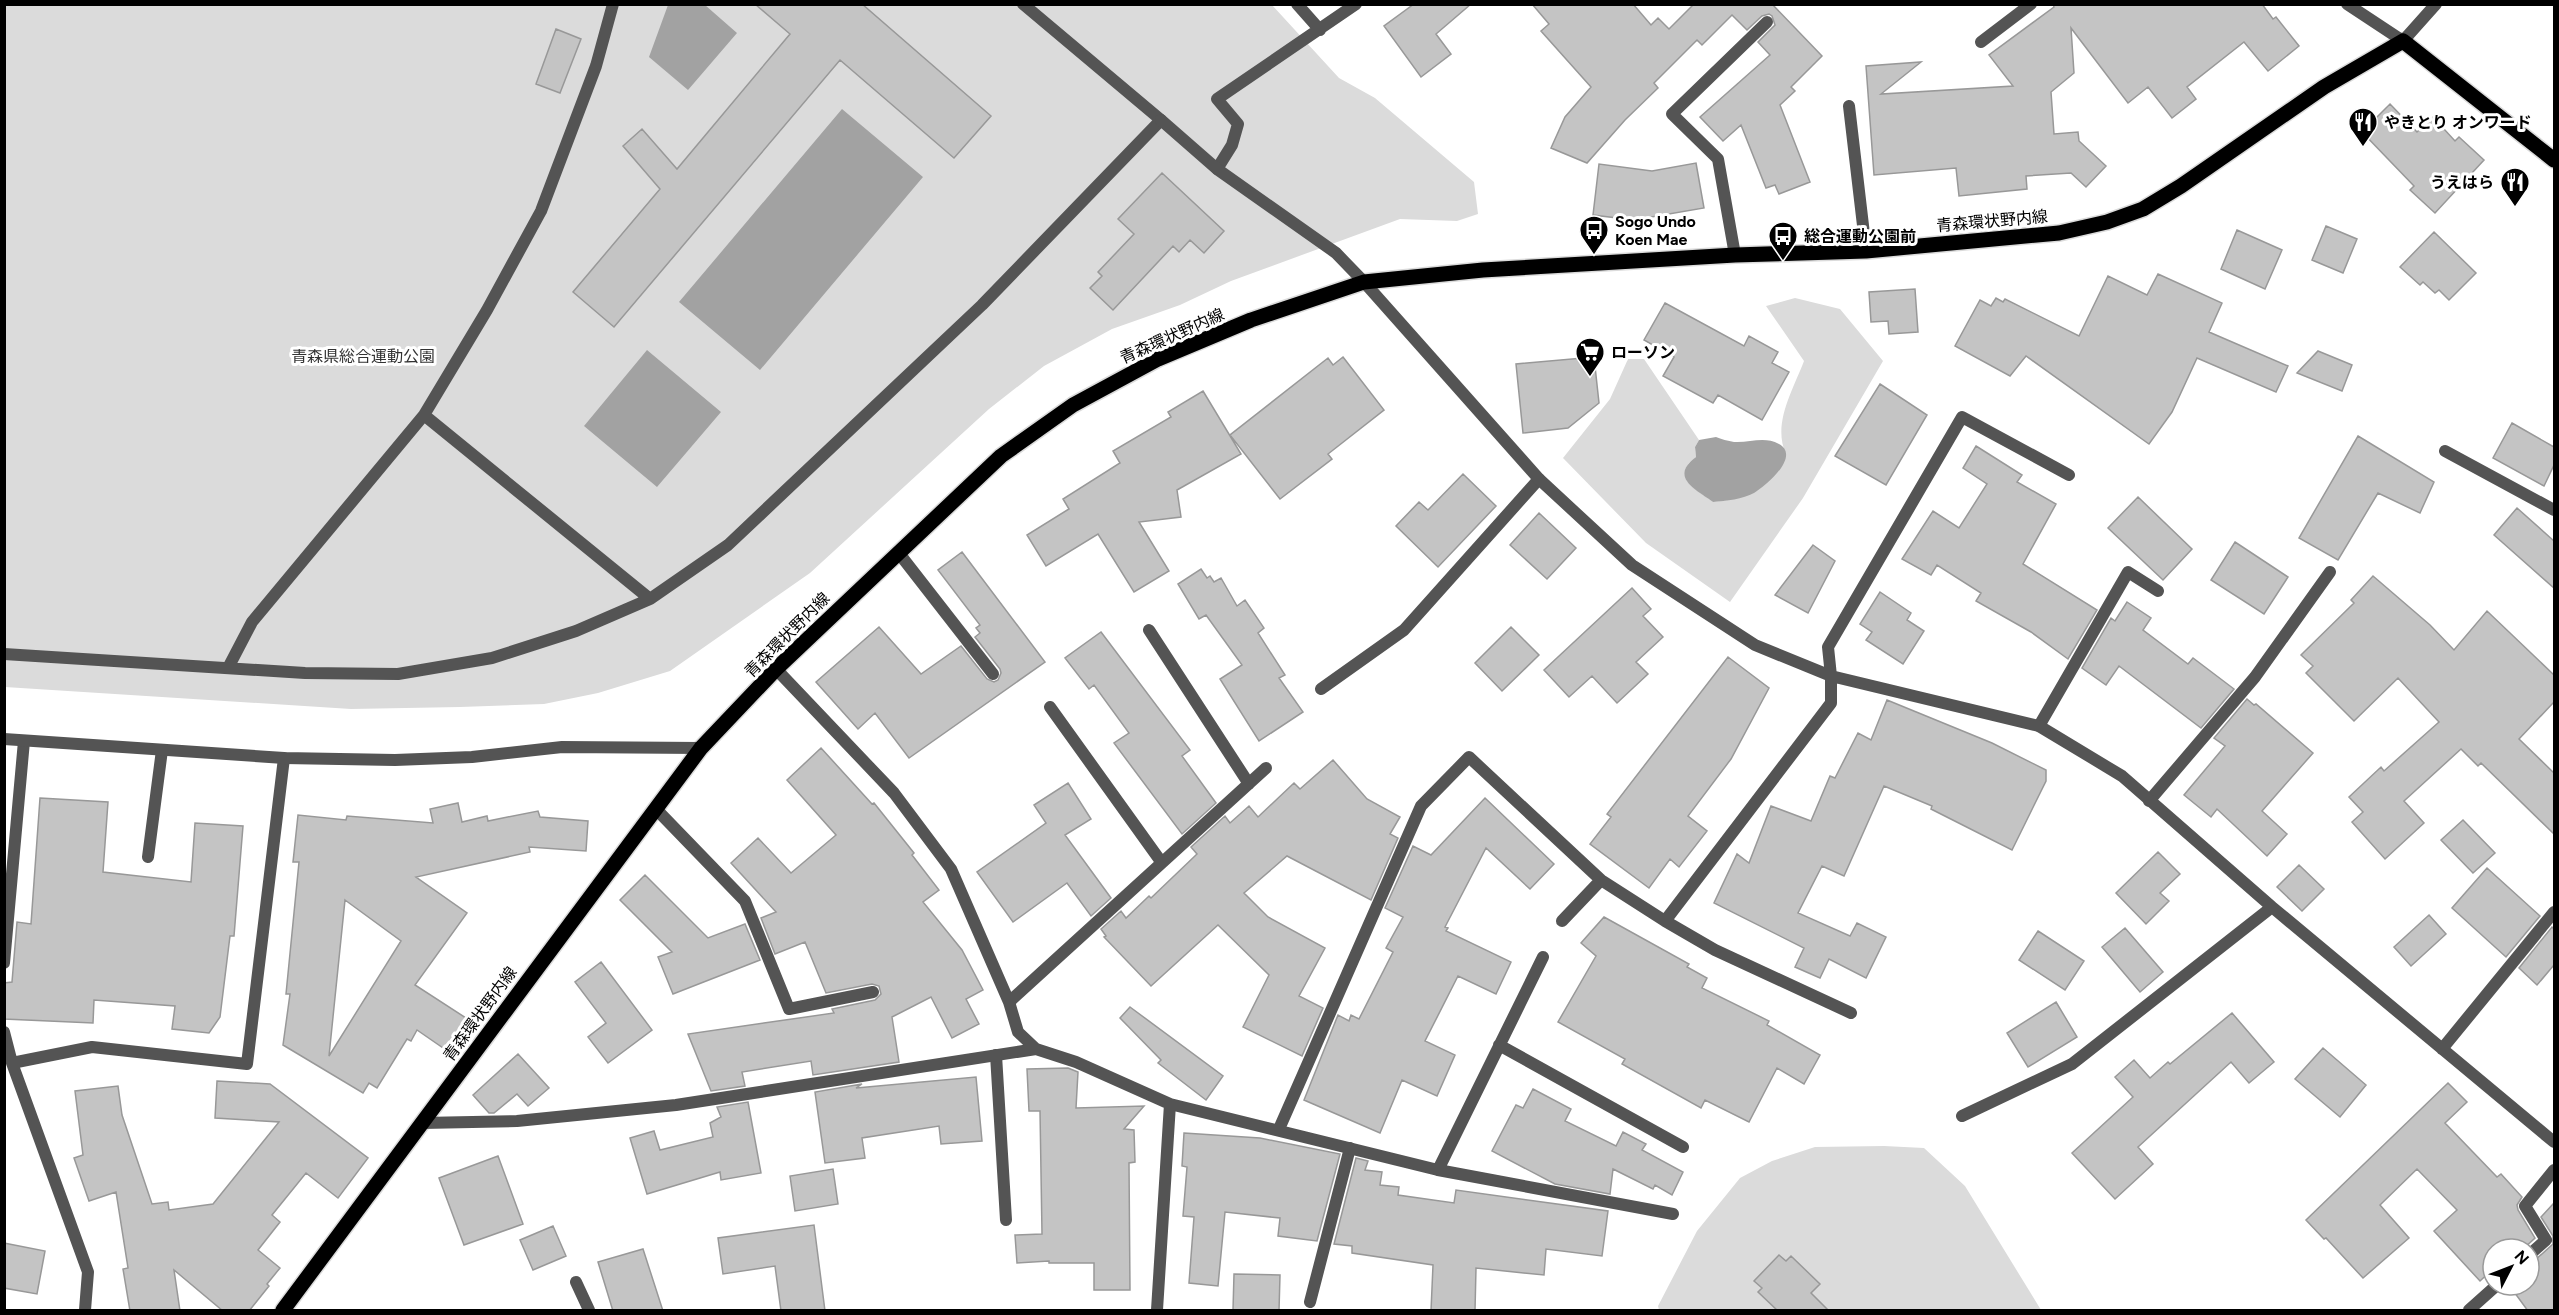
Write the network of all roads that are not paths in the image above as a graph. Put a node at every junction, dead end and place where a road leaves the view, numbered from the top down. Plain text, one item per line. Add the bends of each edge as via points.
1 (613, 4) edge
2 (1023, 4) edge
3 (1297, 4) edge
4 (1356, 4) edge
5 (2031, 4) edge
6 (2347, 4) edge
7 (2436, 4) edge
8 (1767, 22) dead end
9 (1320, 30) junction
10 (2403, 41) junction
11 (1981, 42) dead end
12 (1849, 106) dead end
13 (1161, 120) junction
14 (2554, 160) edge
15 (1217, 169) junction
16 (1866, 251) junction
17 (1735, 255) junction
18 (1364, 282) junction
19 (424, 416) junction
20 (2445, 451) dead end
21 (2069, 475) dead end
22 (1539, 479) junction
23 (2554, 510) edge
24 (897, 552) junction
25 (2330, 572) dead end
26 (2158, 591) dead end
27 (650, 599) junction
28 (1149, 630) dead end
29 (4, 654) edge
30 (228, 668) junction
31 (777, 669) junction
32 (993, 674) dead end
33 (1831, 676) junction
34 (1321, 689) dead end
35 (1050, 707) dead end
36 (2038, 726) junction
37 (4, 739) edge
38 (24, 741) junction
39 (701, 748) junction
40 (162, 750) junction
41 (284, 759) junction
42 (1266, 768) dead end
43 (1249, 784) junction
44 (2149, 801) junction
45 (656, 809) junction
46 (148, 857) dead end
47 (1162, 863) junction
48 (1601, 880) junction
49 (2272, 907) junction
50 (2554, 912) edge
51 (1562, 921) dead end
52 (1665, 921) junction
53 (1543, 957) dead end
54 (4, 963) edge
55 (873, 992) dead end
56 (1009, 1002) junction
57 (1851, 1013) dead end
58 (4, 1032) edge
59 (1499, 1045) junction
60 (1036, 1048) junction
61 (2442, 1049) junction
62 (996, 1054) junction
63 (12, 1063) junction
64 (1170, 1104) junction
65 (1962, 1116) dead end
66 (422, 1124) junction
67 (1279, 1129) junction
68 (2554, 1142) edge
69 (1683, 1147) dead end
70 (1350, 1148) junction
71 (1438, 1170) junction
72 (2554, 1170) edge
73 (1673, 1214) dead end
74 (1006, 1220) dead end
75 (2541, 1245) edge
76 (576, 1282) dead end
77 (2484, 1297) edge
78 (1310, 1302) dead end
79 (85, 1311) edge
80 (283, 1311) edge
81 (588, 1311) edge
82 (1157, 1311) edge
83 (2469, 1311) edge

1 - 19 street via 596,66 541,211
2 - 13 street
3 - 9 street
4 - 9 street
5 - 11 street
6 - 10 street
7 - 10 street
8 - 17 street via 1672,114 1718,159
9 - 15 street via 1217,99 1238,124 1232,145
10 - 14 main road
10 - 16 main road, 青森環状野内線 via 2324,87 2143,209 2059,233
12 - 16 street
13 - 15 street
13 - 27 street via 982,305 728,545
15 - 18 street via 1336,253
16 - 17 main road, 青森環状野内線
17 - 18 main road, 青森環状野内線 via 1483,270
18 - 22 street
18 - 24 main road, 青森環状野内線 via 1251,320 1158,359 1073,405 1001,456
19 - 27 street
19 - 30 street via 252,622
20 - 23 street
21 - 33 street via 1962,417 1828,647
22 - 33 street via 1632,565 1755,645
22 - 34 street via 1404,630
24 - 31 main road, 青森環状野内線
24 - 32 street
25 - 44 street via 2255,677
26 - 36 street via 2128,572
27 - 30 street via 576,631 492,658 398,674 305,674
28 - 43 street
29 - 30 street
31 - 39 main road, 青森環状野内線
31 - 56 street via 894,793 951,869
33 - 36 street
33 - 52 street via 1831,703
35 - 47 street
36 - 44 street via 2122,777
37 - 38 street
38 - 40 street
38 - 54 street
39 - 41 street via 562,747 472,757
39 - 45 main road, 青森環状野内線
40 - 41 street
40 - 46 street
41 - 63 street via 247,1064 92,1047
42 - 43 street
43 - 47 street
44 - 49 street
45 - 55 street via 745,902 789,1009
45 - 66 main road, 青森環状野内線
47 - 56 street
48 - 51 street
48 - 52 street
48 - 67 street via 1469,757 1421,806
49 - 61 street
49 - 65 street via 2072,1064
50 - 61 street
52 - 57 street via 1715,950
53 - 59 street
56 - 60 street via 1018,1032
58 - 63 street
59 - 69 street
59 - 71 street
60 - 62 street
60 - 64 street
61 - 68 street
62 - 66 street via 676,1105 517,1121
62 - 74 street
63 - 79 street via 88,1272
64 - 67 street
64 - 82 street
66 - 80 main road, 青森環状野内線
67 - 70 street
70 - 71 street
70 - 78 street
71 - 73 street
72 - 75 street via 2525,1206 2546,1240
76 - 81 street
77 - 83 street

